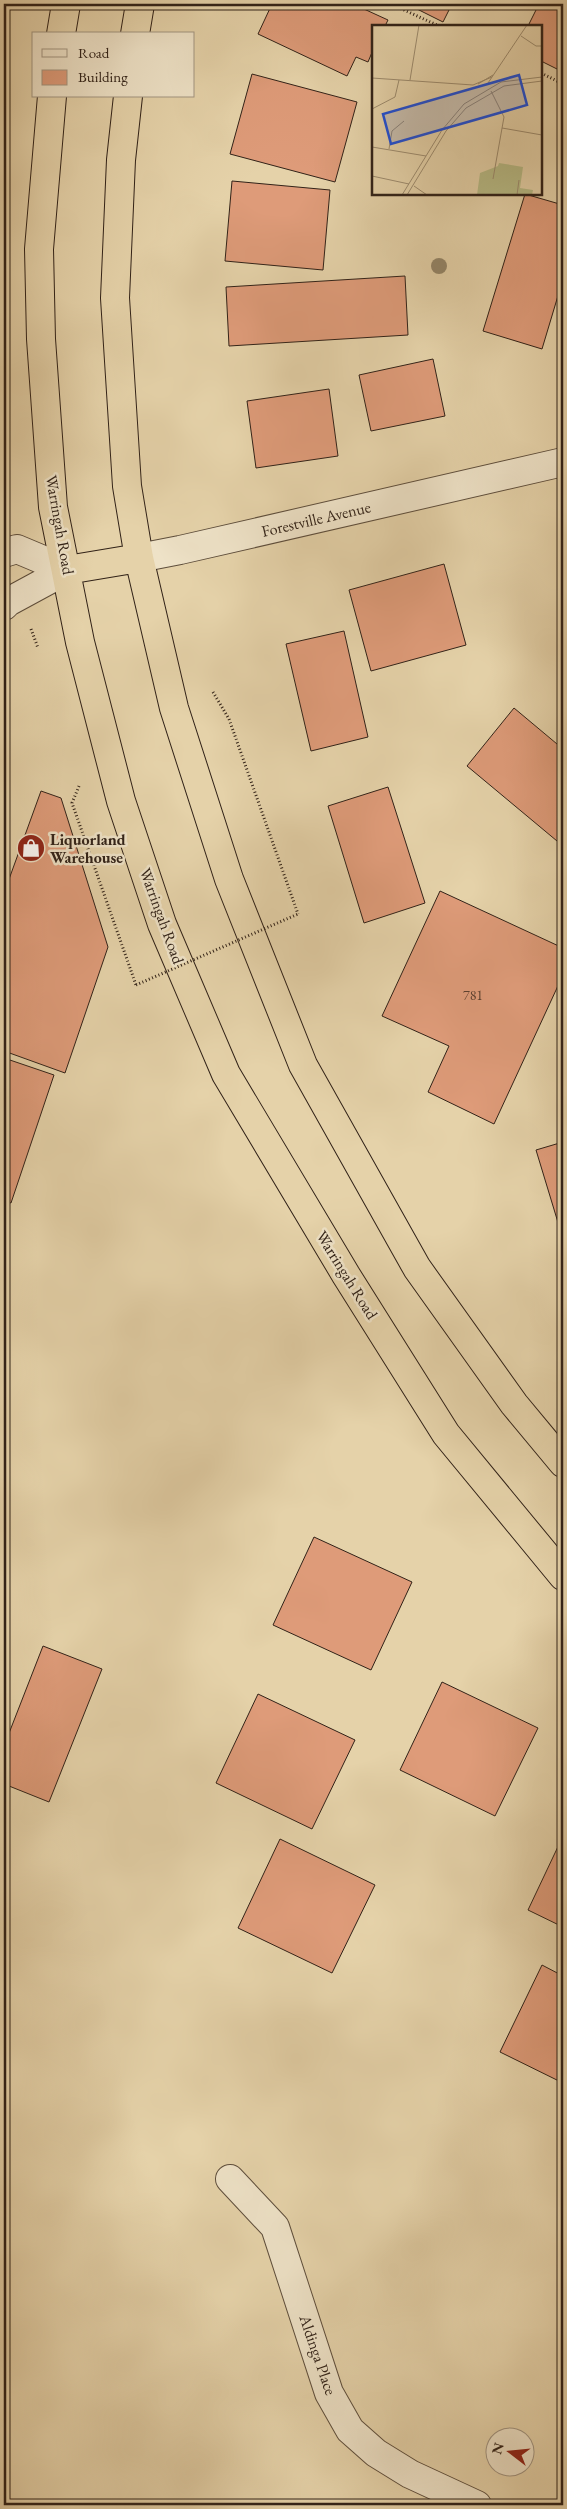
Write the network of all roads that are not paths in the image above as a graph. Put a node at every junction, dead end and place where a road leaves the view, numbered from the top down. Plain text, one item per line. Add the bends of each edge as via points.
1 (66, 4) edge
2 (140, 4) edge
3 (61, 32) edge
4 (135, 32) edge
5 (52, 98) edge
6 (128, 98) edge
7 (563, 462) edge
8 (4, 553) edge
9 (139, 558) junction
10 (67, 570) junction
11 (4, 606) edge
12 (563, 1463) edge
13 (563, 1576) edge
14 (230, 2179) dead end
15 (476, 2505) edge

1 - 3 highway
2 - 4 highway
5 - 10 highway, Warringah Road via 39,249 41,339 53,506
6 - 9 highway via 121,160 115,298 127,486
7 - 9 street, Forestville Avenue
8 - 10 street via 17,549
9 - 10 highway, Forestville Avenue
9 - 12 highway via 174,708 229,879 303,1065 417,1268 514,1404
10 - 11 street
10 - 13 highway, Warringah Road via 80,642 121,801 162,924 226,1074 446,1434
14 - 15 street, Aldinga Place via 275,2227 329,2393 350,2430 376,2453 410,2474

